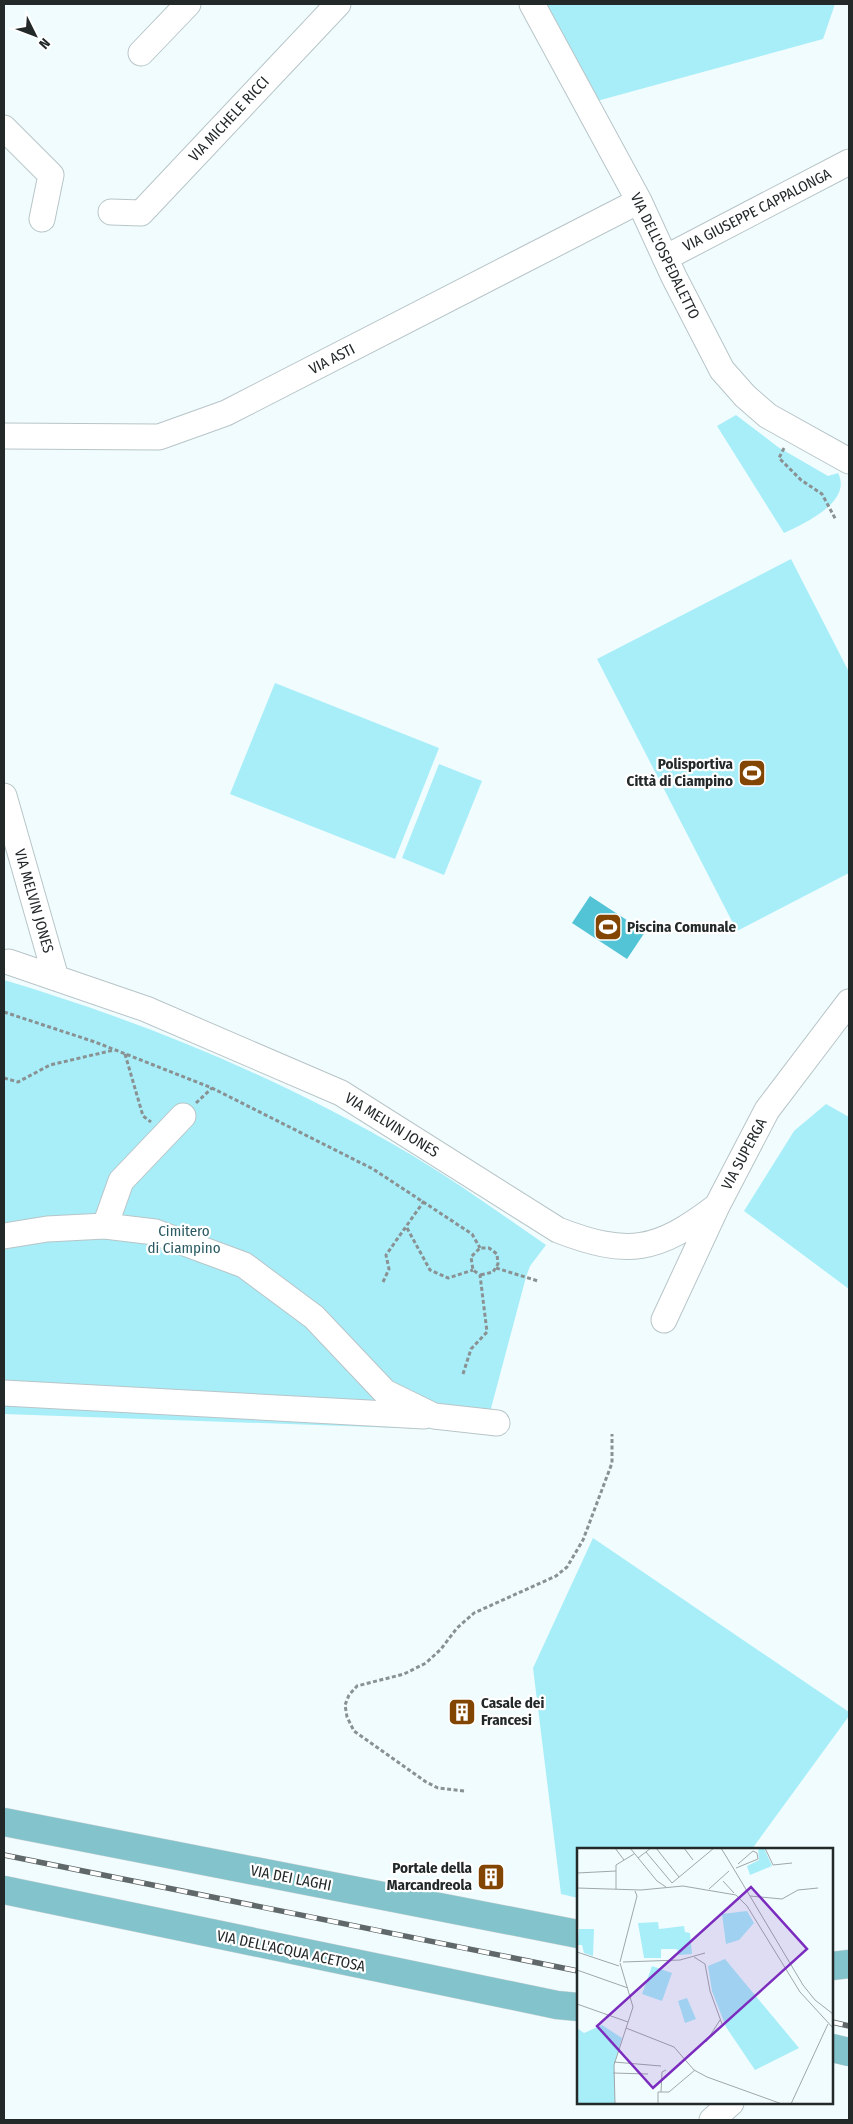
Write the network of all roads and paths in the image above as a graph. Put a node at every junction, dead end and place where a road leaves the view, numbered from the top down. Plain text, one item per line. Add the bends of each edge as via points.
1 (188, 4) edge
2 (338, 4) edge
3 (532, 4) edge
4 (141, 53) dead end
5 (4, 128) edge
6 (849, 162) edge
7 (639, 201) junction
8 (111, 212) dead end
9 (42, 219) dead end
10 (665, 258) junction
11 (4, 436) edge
12 (784, 448) dead end
13 (849, 461) edge
14 (836, 520) dead end
15 (4, 796) edge
16 (9, 962) dead end
17 (56, 978) junction
18 (849, 1002) edge
19 (4, 1012) edge
20 (115, 1050) junction
21 (125, 1054) junction
22 (4, 1078) edge
23 (175, 1124) joint
24 (424, 1202) junction
25 (716, 1206) junction
26 (104, 1226) junction
27 (407, 1228) junction
28 (4, 1236) edge
29 (480, 1248) junction
30 (496, 1268) junction
31 (473, 1270) junction
32 (480, 1275) junction
33 (538, 1281) dead end
34 (383, 1282) dead end
35 (664, 1320) dead end
36 (463, 1374) dead end
37 (4, 1394) edge
38 (434, 1416) junction
39 (497, 1423) dead end
40 (612, 1434) dead end
41 (464, 1791) dead end
42 (4, 1822) edge
43 (4, 1890) edge
44 (577, 1934) edge
45 (849, 1964) edge
46 (833, 1966) edge
47 (577, 2007) edge
48 (833, 2048) edge
49 (849, 2052) edge
50 (730, 2104) edge
51 (712, 2120) edge

1 - 4 street
2 - 8 street, VIA MICHELE RICCI via 141,213
3 - 7 street, VIA DELL'OSPEDALETTO
5 - 9 street via 50,175
6 - 10 street, VIA GIUSEPPE CAPPALONGA
7 - 10 street, VIA DELL'OSPEDALETTO
7 - 11 street, VIA ASTI via 238,408 193,425 156,437
10 - 13 street, VIA DELL'OSPEDALETTO via 722,370 745,396 768,416
12 - 14 path via 780,458 800,480 822,494
15 - 17 street, VIA MELVIN JONES
16 - 17 street, VIA MELVIN JONES
17 - 25 street, VIA MELVIN JONES via 146,1009 341,1093 558,1230 587,1241 627,1248 649,1244 675,1235
18 - 25 street, VIA SUPERGA via 767,1110
19 - 20 path
20 - 21 path
20 - 22 path via 50,1065 18,1082
21 - 23 path via 142,1116
21 - 24 path via 229,1096 373,1169
23 - 26 street via 121,1182
24 - 27 path
24 - 29 path via 472,1234
25 - 35 street, VIA SUPERGA
26 - 28 street
26 - 38 street via 156,1232 244,1265 314,1317 384,1392
27 - 31 path via 430,1270 448,1278
27 - 34 path via 386,1255 389,1269
29 - 30 path via 489,1248 497,1254
29 - 31 path via 471,1257
30 - 32 path via 489,1274
30 - 33 path
31 - 32 path
32 - 36 path via 487,1332 471,1349
37 - 38 street
38 - 39 street
40 - 41 path via 612,1463 583,1540 567,1567 556,1576 474,1614 426,1663 404,1674 357,1686 348,1695 345,1706 354,1732 426,1782 438,1788
42 - 44 main road, VIA DEI LAGHI
43 - 47 main road, VIA DELL'ACQUA ACETOSA via 376,1969
45 - 46 main road
48 - 49 main road
50 - 51 street

